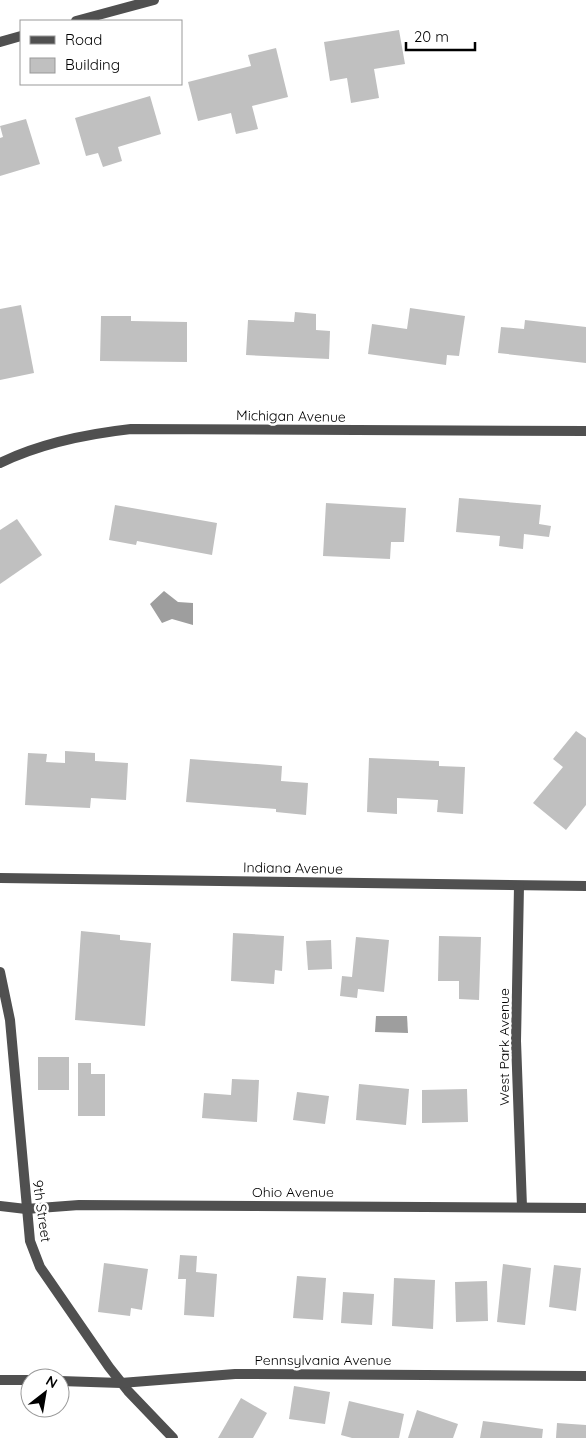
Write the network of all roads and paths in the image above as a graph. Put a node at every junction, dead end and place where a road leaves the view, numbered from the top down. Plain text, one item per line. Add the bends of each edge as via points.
1 (154, 0) edge
2 (80, 20) edge
3 (20, 36) edge
4 (0, 42) edge
5 (586, 431) edge
6 (0, 463) edge
7 (0, 878) edge
8 (519, 886) junction
9 (586, 886) edge
10 (0, 972) edge
11 (0, 1206) edge
12 (522, 1207) junction
13 (586, 1208) edge
14 (26, 1209) junction
15 (586, 1376) edge
16 (0, 1380) edge
17 (20, 1380) edge
18 (70, 1381) edge
19 (121, 1383) junction
20 (173, 1438) edge

1 - 2 street
3 - 4 street
5 - 6 street, Michigan Avenue via 131,430 84,435
7 - 8 street, Indiana Avenue
8 - 9 street, Indiana Avenue
8 - 12 street, West Park Avenue via 516,1041
10 - 14 street, 9th Street via 10,1020
11 - 14 street, Ohio Avenue
12 - 13 street, Ohio Avenue
12 - 14 street, Ohio Avenue via 79,1204
14 - 19 street, 9th Street via 30,1242 40,1267
15 - 19 street, Pennsylvania Avenue via 235,1374
16 - 17 street
18 - 19 street, Pennsylvania Avenue
19 - 20 street, 9th Street

